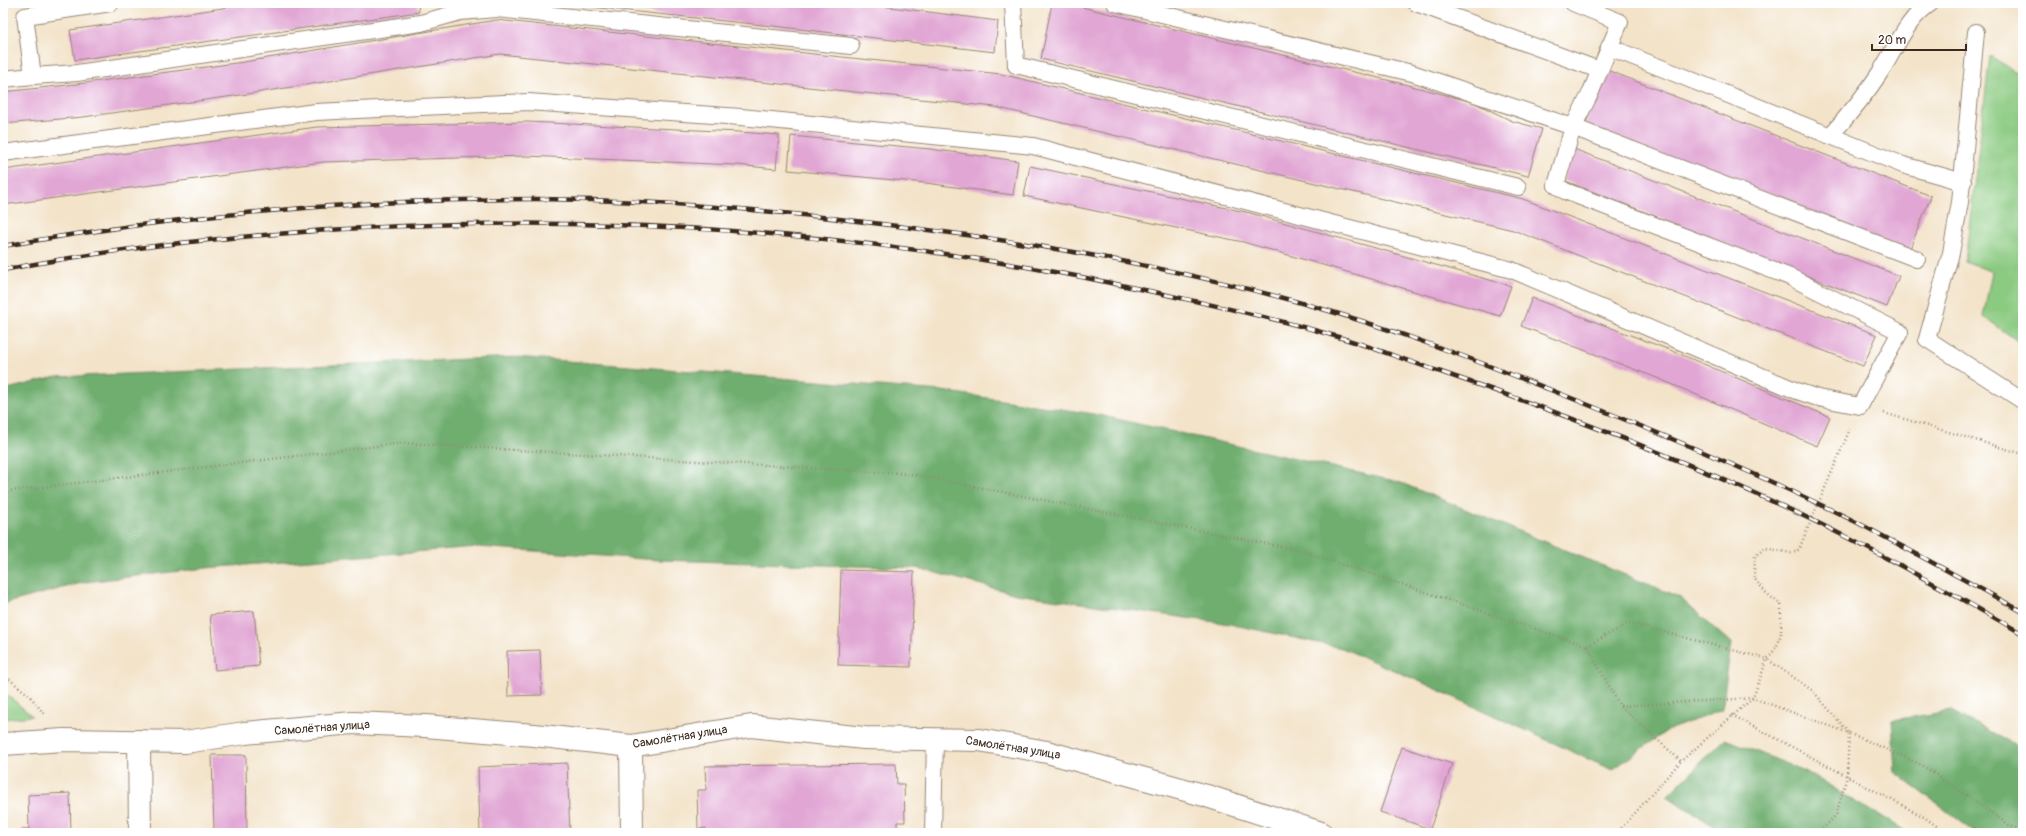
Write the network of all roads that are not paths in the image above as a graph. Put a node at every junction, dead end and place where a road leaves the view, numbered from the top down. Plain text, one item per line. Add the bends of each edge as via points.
1 (111, 3) edge
2 (1014, 3) edge
3 (1115, 3) edge
4 (1416, 3) edge
5 (1572, 3) edge
6 (1931, 3) edge
7 (458, 7) edge
8 (1176, 10) edge
9 (1976, 32) dead end
10 (851, 46) dead end
11 (1609, 47) junction
12 (1599, 70) junction
13 (33, 76) junction
14 (3, 79) edge
15 (1573, 127) junction
16 (1830, 136) junction
17 (3, 153) edge
18 (1963, 182) junction
19 (1518, 187) dead end
20 (1917, 259) dead end
21 (2023, 401) edge
22 (935, 739) junction
23 (139, 741) junction
24 (3, 744) edge
25 (631, 746) junction
26 (140, 833) edge
27 (632, 833) edge
28 (933, 833) edge
29 (1321, 833) edge

1 - 13 lane via 25,16
2 - 19 lane via 1016,65
3 - 8 lane
4 - 12 lane
5 - 11 lane via 1620,22
6 - 16 lane via 1908,25 1894,51 1854,110
7 - 10 lane
7 - 13 lane via 421,23 77,73
8 - 15 lane via 1412,74
9 - 18 lane
11 - 12 lane
11 - 16 lane
12 - 15 lane
13 - 14 lane
15 - 17 lane via 1556,186 1790,277 1900,332 1860,406 1797,391 1512,270 1033,146 741,117 528,102 316,112
15 - 20 lane
16 - 18 lane via 1904,165
18 - 21 lane via 1952,253 1927,339
22 - 25 street, Самолётная улица via 864,738 751,726
22 - 28 lane
22 - 29 street, Самолётная улица via 979,740 1048,752 1207,796
23 - 24 street, Самолётная улица via 64,740
23 - 25 street, Самолётная улица via 186,742 353,723 534,735
23 - 26 street
25 - 27 street

